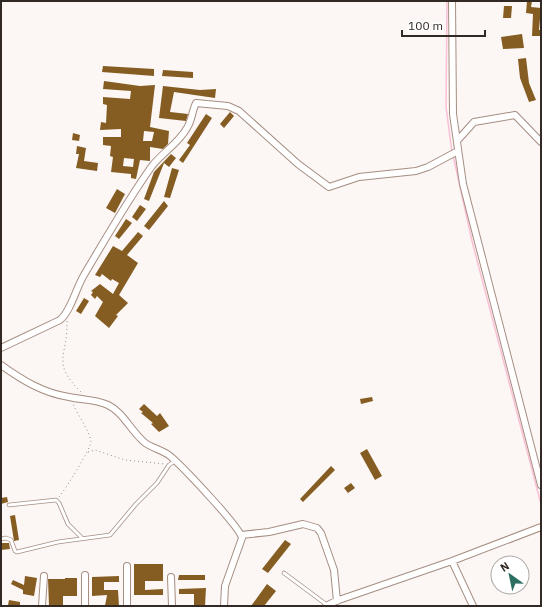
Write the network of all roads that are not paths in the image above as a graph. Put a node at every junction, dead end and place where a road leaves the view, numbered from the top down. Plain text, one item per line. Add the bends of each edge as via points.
1 (452, 1) edge
2 (457, 141) junction
3 (541, 142) edge
4 (458, 151) junction
5 (1, 348) edge
6 (1, 365) edge
7 (172, 463) junction
8 (541, 485) edge
9 (9, 505) dead end
10 (541, 527) edge
11 (241, 535) junction
12 (82, 538) junction
13 (1, 539) edge
14 (452, 561) junction
15 (127, 566) dead end
16 (284, 572) dead end
17 (85, 575) dead end
18 (44, 576) dead end
19 (171, 577) dead end
20 (337, 601) junction
21 (42, 606) edge
22 (85, 606) edge
23 (127, 606) edge
24 (172, 606) edge
25 (224, 606) edge
26 (326, 606) edge
27 (473, 606) edge

1 - 2 street via 453,114
2 - 3 street via 474,122 515,115
2 - 4 street
4 - 5 street via 428,168 359,177 329,187 298,164 239,112 228,106 196,102 191,122 186,130 153,165 132,194 84,276 66,314 60,320
4 - 8 street via 469,206
6 - 7 street via 27,383 68,397 88,399 114,409 144,442 168,455
7 - 11 street via 216,503
7 - 12 lane via 114,531 106,536
9 - 12 lane via 56,500 68,524
10 - 14 street
11 - 20 street via 304,524 317,528 334,570
11 - 25 street via 240,549 225,586
12 - 13 lane via 17,552 11,540
14 - 20 street
14 - 27 street
15 - 23 street
16 - 26 lane
17 - 22 street
18 - 21 street
19 - 24 street
20 - 26 street

